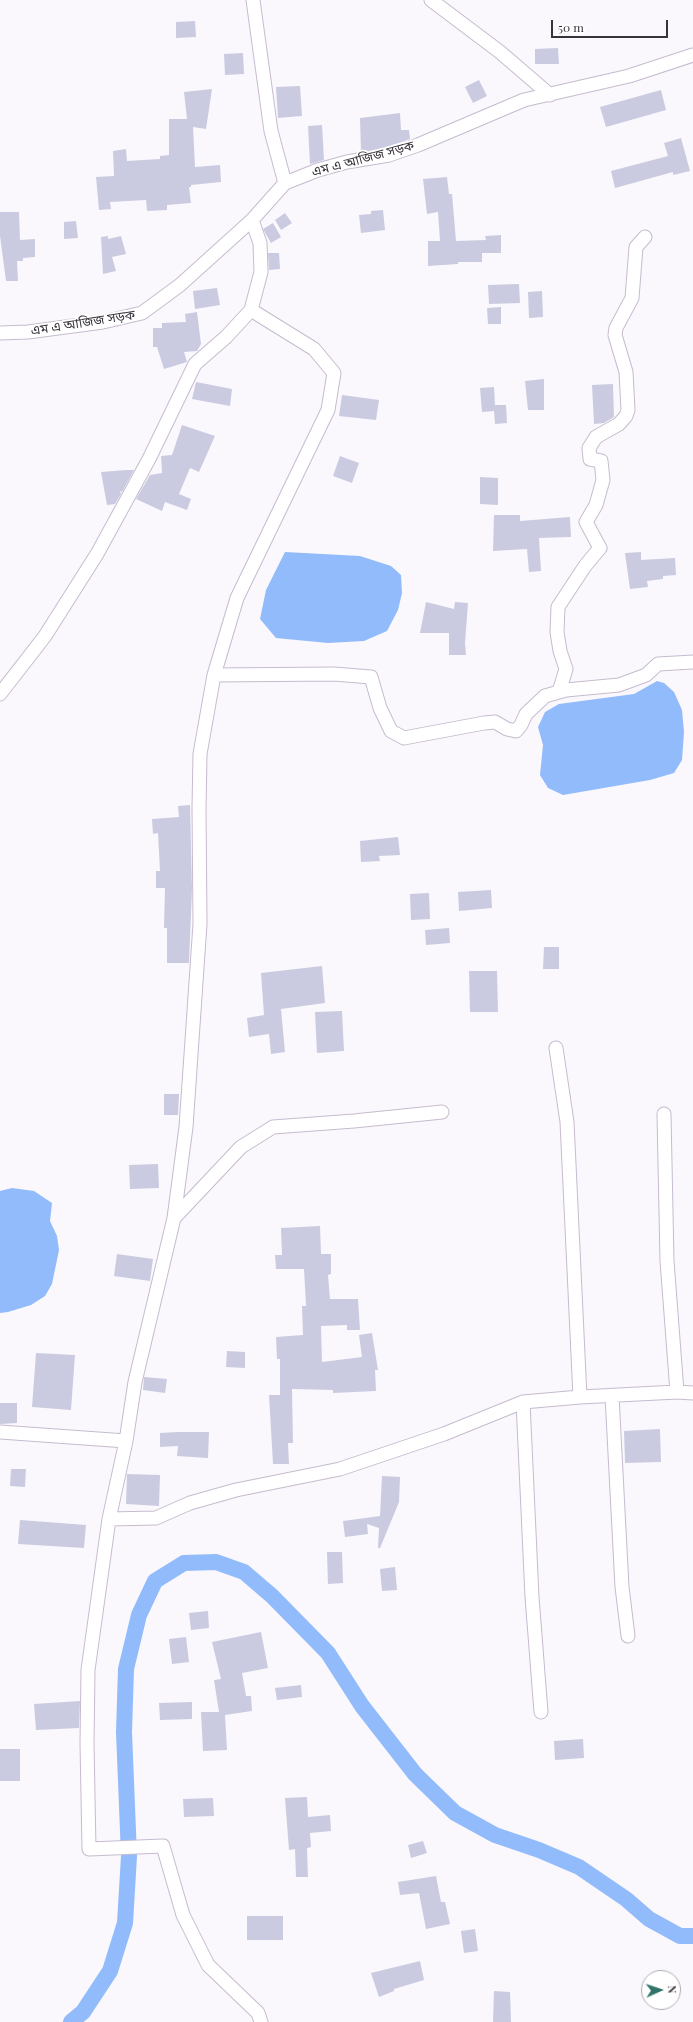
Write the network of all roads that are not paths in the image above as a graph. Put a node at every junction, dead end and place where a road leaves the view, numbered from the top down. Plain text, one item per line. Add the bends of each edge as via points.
1 (253, 0) edge
2 (431, 0) edge
3 (693, 55) edge
4 (550, 94) junction
5 (285, 183) junction
6 (252, 220) junction
7 (645, 237) dead end
8 (251, 310) junction
9 (0, 333) edge
10 (693, 662) edge
11 (214, 675) junction
12 (558, 692) junction
13 (0, 694) edge
14 (556, 1048) dead end
15 (442, 1112) dead end
16 (664, 1114) dead end
17 (174, 1218) junction
18 (677, 1392) junction
19 (693, 1393) edge
20 (612, 1396) junction
21 (580, 1397) junction
22 (523, 1402) junction
23 (0, 1432) edge
24 (126, 1441) junction
25 (110, 1519) junction
26 (628, 1636) dead end
27 (541, 1712) dead end
28 (260, 2022) edge

1 - 5 street via 271,131
2 - 4 street
3 - 4 street, এম এ আজিজ সড়ক via 629,76
4 - 5 street, এম এ আজিজ সড়ক via 524,100 389,155 347,162
5 - 6 street, এম এ আজিজ সড়ক
6 - 8 street via 260,243 261,272
6 - 9 street, এম এ আজিজ সড়ক via 180,286 142,313 103,322
7 - 12 street via 636,248 632,298 616,328 615,335 626,372 628,410 619,424 596,437 589,448 590,459 601,461 603,480 596,505 586,522 600,548 558,607 557,632 566,669
8 - 11 street via 314,349 334,373 328,410 237,598
8 - 13 street via 226,337 195,364 146,465 97,554 46,636
10 - 12 street via 658,664 646,675 619,685
11 - 12 street via 334,674 371,677 380,708 391,731 404,738 495,722 516,731 526,714 546,696
11 - 17 street via 200,754 200,924 186,1127
14 - 21 street via 567,1122
15 - 17 street via 273,1127 241,1148
16 - 18 street via 667,1260
17 - 24 street via 135,1382
18 - 19 street
18 - 20 street
20 - 21 street
20 - 26 street via 622,1587
21 - 22 street
22 - 25 street via 444,1434 340,1469 236,1490 190,1503 156,1518
22 - 27 street via 532,1597
23 - 24 street
24 - 25 street
25 - 28 street via 88,1670 86,1743 90,1849 163,1846 183,1915 208,1965 258,2013

